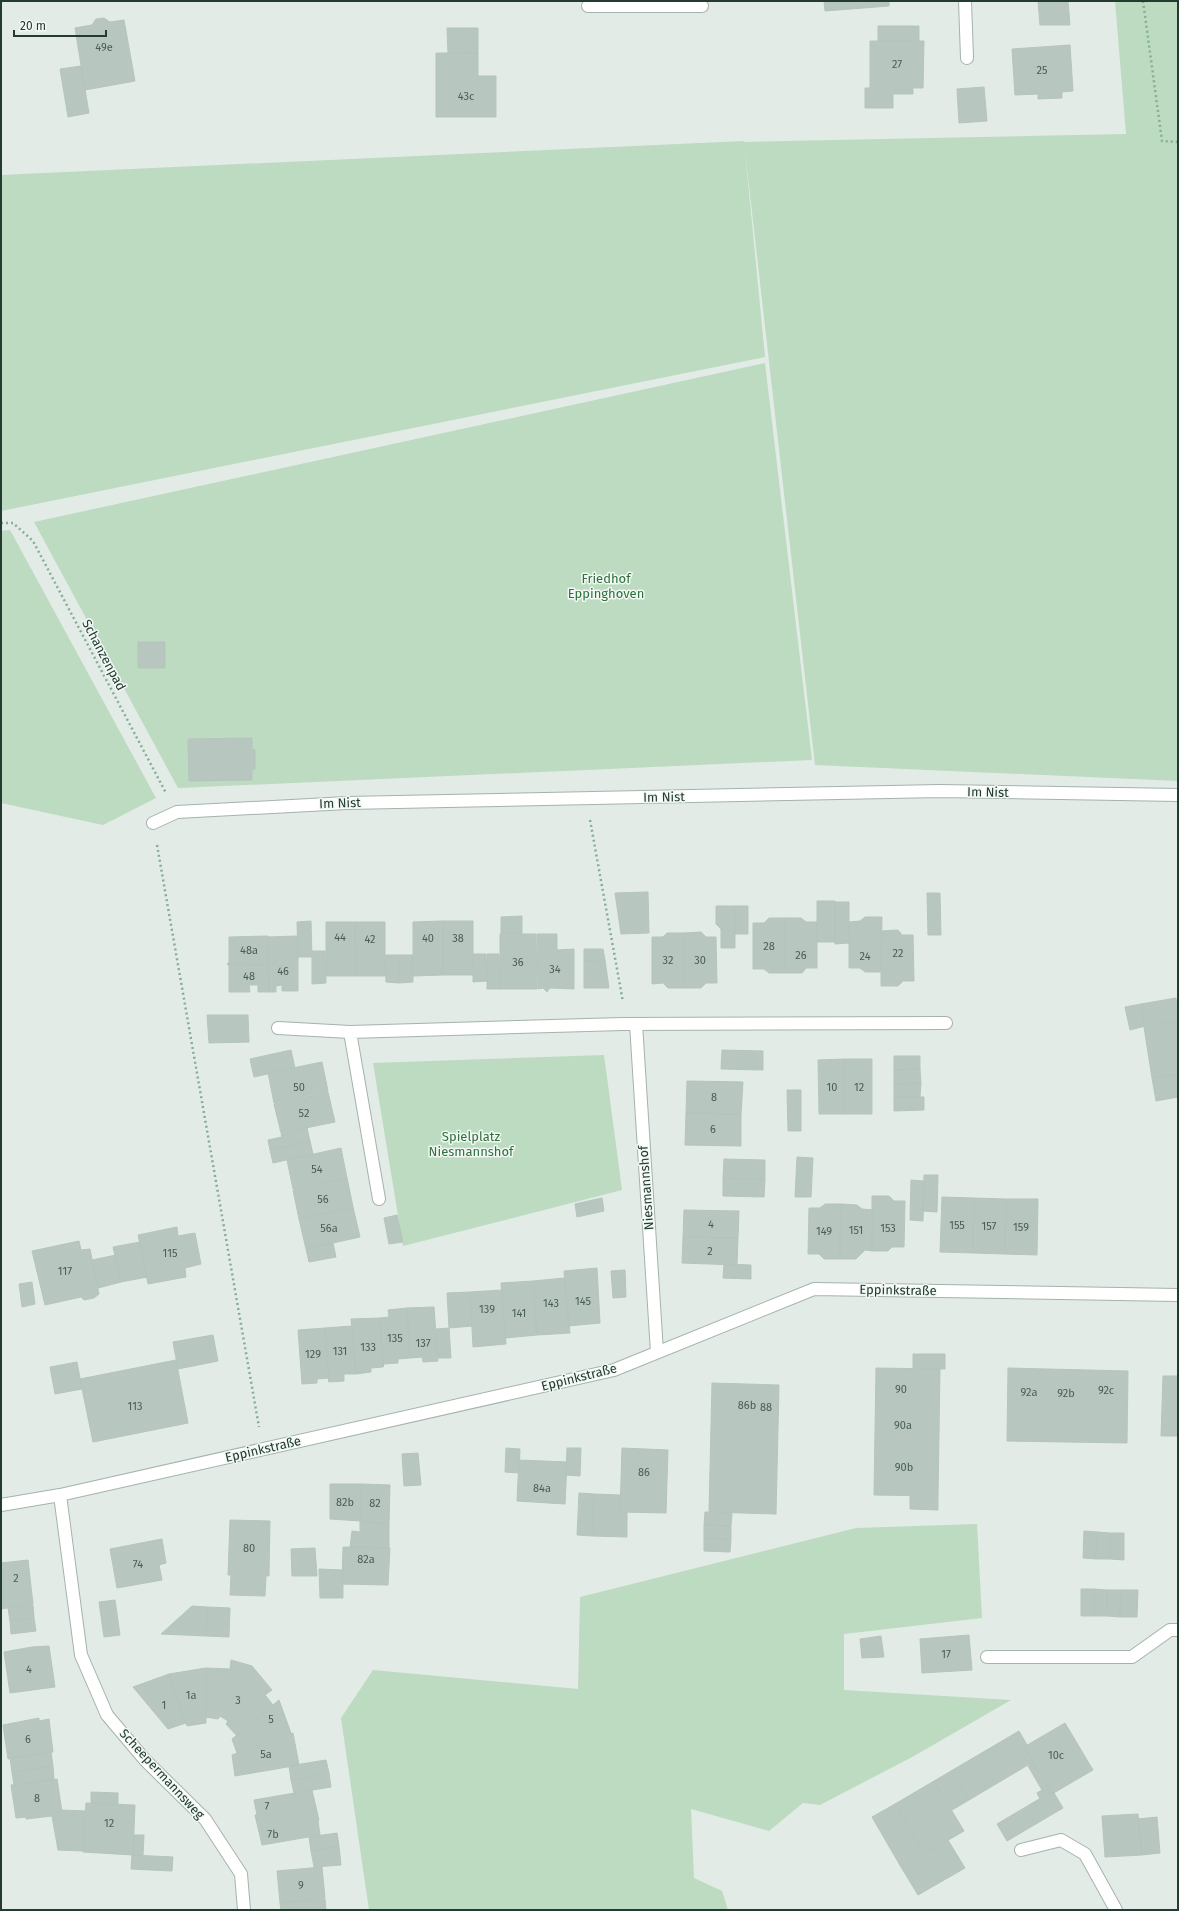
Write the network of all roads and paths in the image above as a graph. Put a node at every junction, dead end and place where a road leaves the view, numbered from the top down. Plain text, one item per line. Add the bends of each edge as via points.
1 (965, 1) edge
2 (1143, 1) edge
3 (640, 3) edge
4 (588, 6) dead end
5 (702, 6) dead end
6 (967, 58) dead end
7 (1178, 142) edge
8 (1, 522) edge
9 (1178, 795) edge
10 (586, 799) junction
11 (178, 812) junction
12 (153, 823) joint
13 (946, 1023) dead end
14 (623, 1024) junction
15 (636, 1024) junction
16 (278, 1028) dead end
17 (350, 1032) junction
18 (379, 1199) dead end
19 (1178, 1295) edge
20 (657, 1352) junction
21 (263, 1448) junction
22 (60, 1495) junction
23 (1, 1505) edge
24 (1178, 1630) edge
25 (987, 1657) dead end
26 (1021, 1850) dead end
27 (244, 1910) edge
28 (1116, 1910) edge

1 - 6 street
2 - 7 path via 1162,141
3 - 4 street
3 - 5 street
8 - 11 path, Schanzenpad via 13,522 33,541 163,789
9 - 10 street, Im Nist via 940,791
10 - 11 street, Im Nist via 347,803
10 - 14 path via 623,994
11 - 12 street, Im Nist
12 - 21 path
13 - 15 street
14 - 15 street
14 - 17 street
15 - 20 street, Niesmannshof
16 - 17 street
17 - 18 street
19 - 20 street, Eppinkstraße via 814,1289
20 - 21 street, Eppinkstraße via 614,1370
21 - 22 street, Eppinkstraße
22 - 23 street, Eppinkstraße
22 - 27 street, Scheepermannsweg via 81,1654 107,1715 145,1760 206,1819 240,1874
24 - 25 street via 1170,1630 1132,1657
26 - 28 street via 1061,1840 1085,1854

